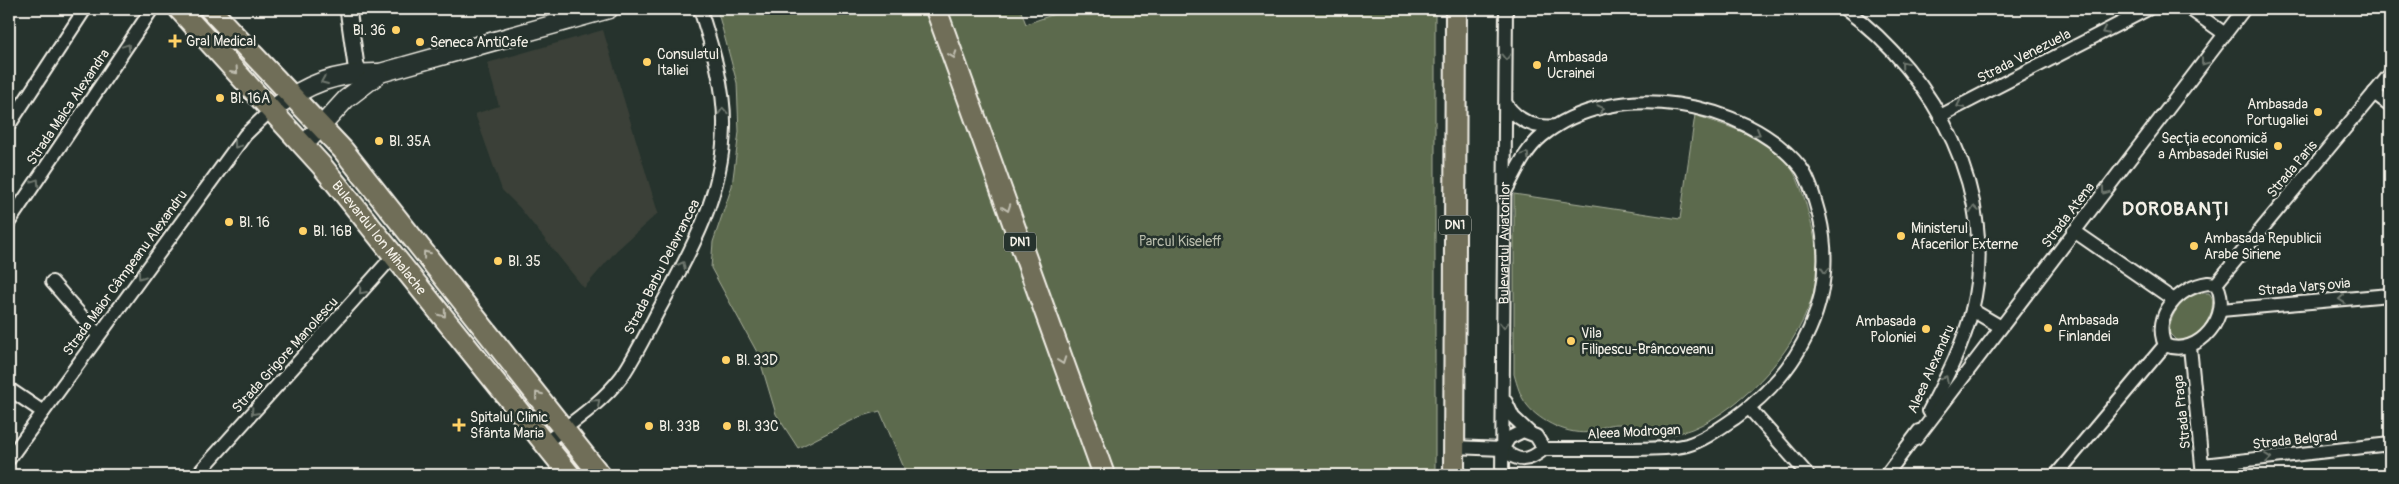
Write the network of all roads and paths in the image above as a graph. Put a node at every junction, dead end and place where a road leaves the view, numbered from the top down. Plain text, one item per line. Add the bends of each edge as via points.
1 (85, 9) edge
2 (152, 9) edge
3 (179, 9) edge
4 (210, 9) edge
5 (348, 9) edge
6 (609, 9) edge
7 (700, 9) edge
8 (936, 9) edge
9 (1456, 9) edge
10 (1506, 9) edge
11 (1845, 9) edge
12 (2148, 9) edge
13 (2190, 9) edge
14 (2244, 9) edge
15 (2225, 34) junction
16 (358, 73) junction
17 (380, 73) junction
18 (2390, 74) edge
19 (2374, 93) junction
20 (293, 96) junction
21 (1506, 104) junction
22 (2390, 105) edge
23 (271, 110) junction
24 (1940, 116) junction
25 (9, 125) edge
26 (321, 126) junction
27 (1556, 126) junction
28 (304, 145) junction
29 (1505, 192) junction
30 (9, 222) edge
31 (2074, 231) junction
32 (395, 254) junction
33 (52, 282) dead end
34 (2216, 284) junction
35 (2390, 295) edge
36 (2174, 300) junction
37 (1972, 310) junction
38 (2221, 310) junction
39 (2001, 327) junction
40 (98, 335) junction
41 (2165, 345) junction
42 (2190, 347) junction
43 (9, 389) edge
44 (1504, 394) junction
45 (1750, 408) junction
46 (42, 412) junction
47 (564, 429) junction
48 (1530, 433) junction
49 (1916, 438) junction
50 (545, 443) junction
51 (2390, 444) edge
52 (1454, 447) junction
53 (1503, 449) junction
54 (1544, 450) junction
55 (9, 459) edge
56 (2203, 470) edge
57 (197, 475) edge
58 (570, 475) edge
59 (600, 475) edge
60 (1104, 475) edge
61 (1454, 475) edge
62 (1502, 475) edge
63 (1808, 475) edge
64 (1886, 475) edge
65 (2056, 475) edge

1 - 25 street
30 -> 2 street, Strada Maica Alexandra
3 -> 23 main road, Bulevardul Ion Mihalache
4 - 20 main road, Bulevardul Ion Mihalache
5 - 16 street
6 - 17 main road
47 -> 7 street, Strada Barbu Delavrancea via 622,376 689,252 715,192 723,149 723,100
8 -> 60 main road, DN1
9 - 52 main road, DN1
10 -> 21 street, Bulevardul Aviatorilor
24 -> 11 street, Aleea Alexandru via 1924,90 1889,47
12 -> 24 street, Strada Venezuela
13 - 15 street
14 - 15 street, Strada Atena
15 -> 31 street, Strada Atena
16 - 17 main road
16 -> 20 main road via 333,77
17 - 26 main road via 354,92
18 - 19 street, Strada Paris
19 - 22 street
19 - 34 street, Strada Paris
20 - 23 main road
20 - 26 main road, Bulevardul Ion Mihalache
21 - 27 street, Aleea Modrogan via 1519,119 1538,127
21 - 29 street, Bulevardul Aviatorilor
23 - 28 main road, Bulevardul Ion Mihalache
23 -> 40 street, Strada Maior Câmpeanu Alexandru via 245,134
37 -> 24 street, Aleea Alexandru via 1977,264 1973,201 1963,165
26 - 28 main road
47 -> 26 main road, Bulevardul Ion Mihalache
29 -> 27 street, Aleea Modrogan via 1534,144
27 -> 45 street, Aleea Modrogan via 1601,108 1638,102 1694,106 1740,123 1780,146 1803,170 1825,240 1826,272 1819,305 1793,360
28 - 32 main road, Bulevardul Ion Mihalache
29 -> 44 street, Bulevardul Aviatorilor
31 - 36 street
31 - 39 street, Strada Atena
32 -> 50 main road, Bulevardul Ion Mihalache
32 -> 57 street, Strada Grigore Manolescu
33 - 40 street
34 - 36 street via 2197,284
34 - 38 street via 2222,296
35 -> 38 street, Strada Varșovia
36 - 41 street via 2162,321
37 - 39 street
49 -> 37 street, Aleea Alexandru via 1952,365
38 - 42 street via 2200,340
39 - 49 street, Strada Atena
40 - 46 street, Strada Maior Câmpeanu Alexandru
41 - 42 street
41 - 65 street
42 - 56 street, Strada Praga
43 - 46 street
44 - 48 street via 1513,417
44 - 53 street, Bulevardul Aviatorilor
45 - 54 street, Aleea Modrogan via 1712,433 1687,444 1663,448
45 - 63 street
46 - 55 street, Strada Maior Câmpeanu Alexandru
47 - 50 street, Strada Barbu Delavrancea
47 - 59 main road, Bulevardul Ion Mihalache
48 - 53 street via 1514,433
48 - 54 street via 1536,436
49 - 64 street, Aleea Alexandru
50 - 58 main road, Bulevardul Ion Mihalache
56 -> 51 street, Strada Belgrad
52 - 53 street, Aleea Modrogan
52 - 61 main road, DN1
53 - 54 street, Aleea Modrogan via 1523,460
53 - 62 street, Bulevardul Aviatorilor

